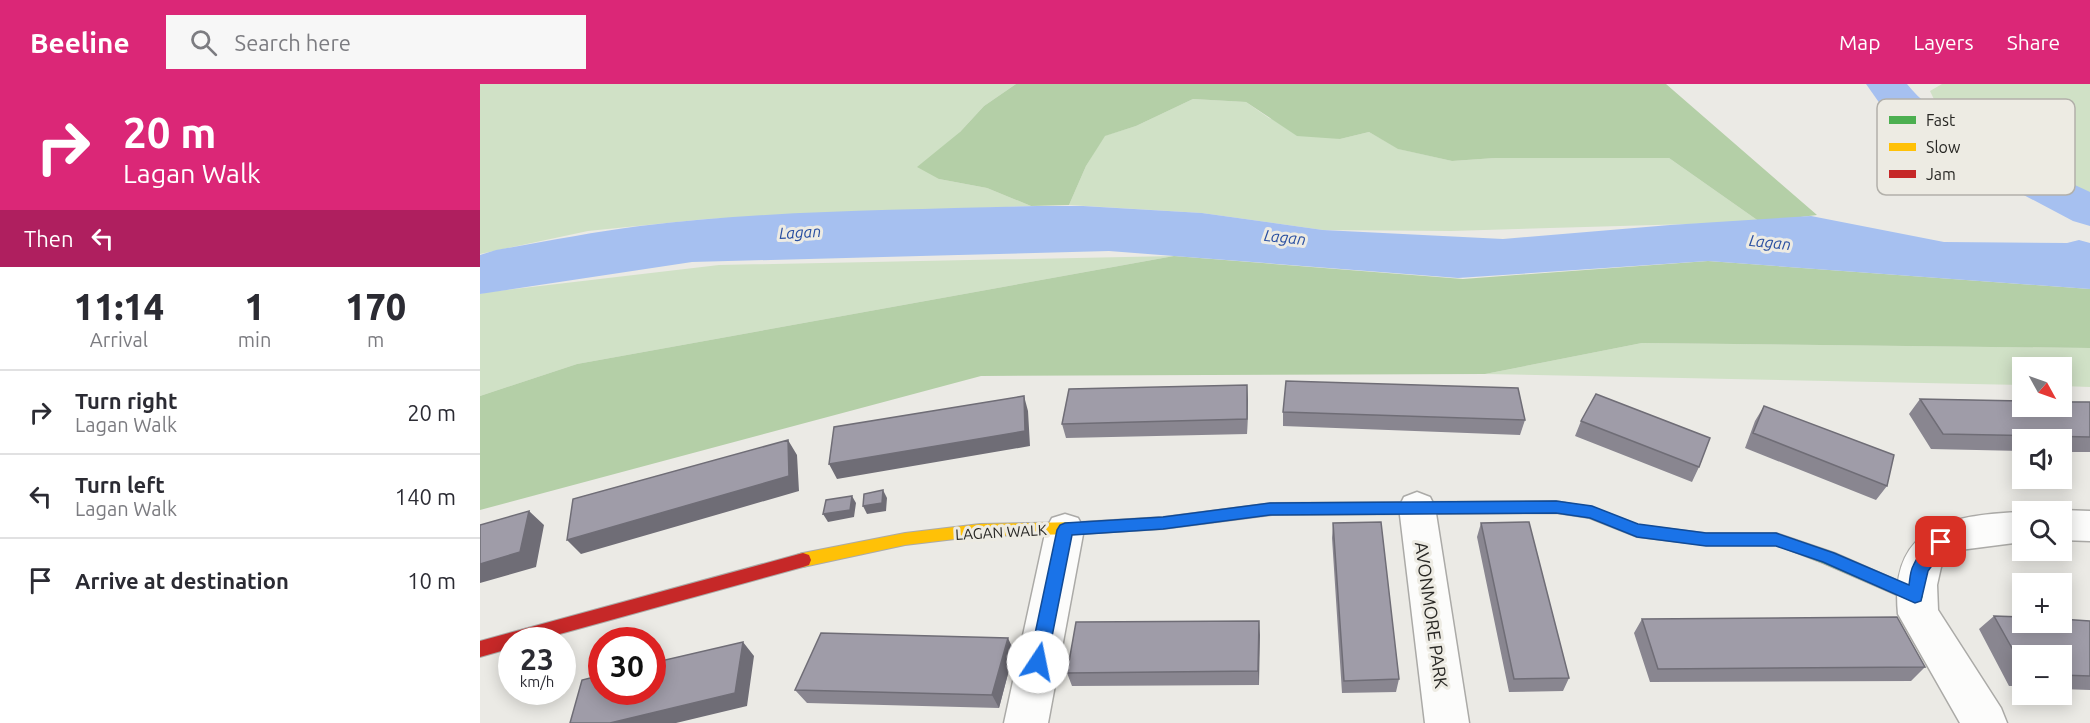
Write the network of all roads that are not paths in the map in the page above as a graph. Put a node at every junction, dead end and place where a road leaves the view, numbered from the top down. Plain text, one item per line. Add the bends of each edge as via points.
1 (1417, 507) junction
2 (2072, 525) edge
3 (2090, 526) edge
4 (2012, 528) edge
5 (1065, 530) junction
6 (1915, 596) junction
7 (480, 649) edge
8 (1026, 723) edge
9 (1447, 723) edge
10 (1985, 723) edge

1 - 5 street, LAGAN WALK via 1270,509 1163,523
1 - 6 street, LAGAN WALK via 1556,507 1592,512 1637,531 1706,539 1776,539
1 - 9 street, AVONMORE PARK
2 - 3 street
4 - 6 street via 1978,530 1941,542 1920,568
5 - 7 street, LAGAN WALK via 980,530 805,559
5 - 8 street
6 - 10 street via 1918,614

